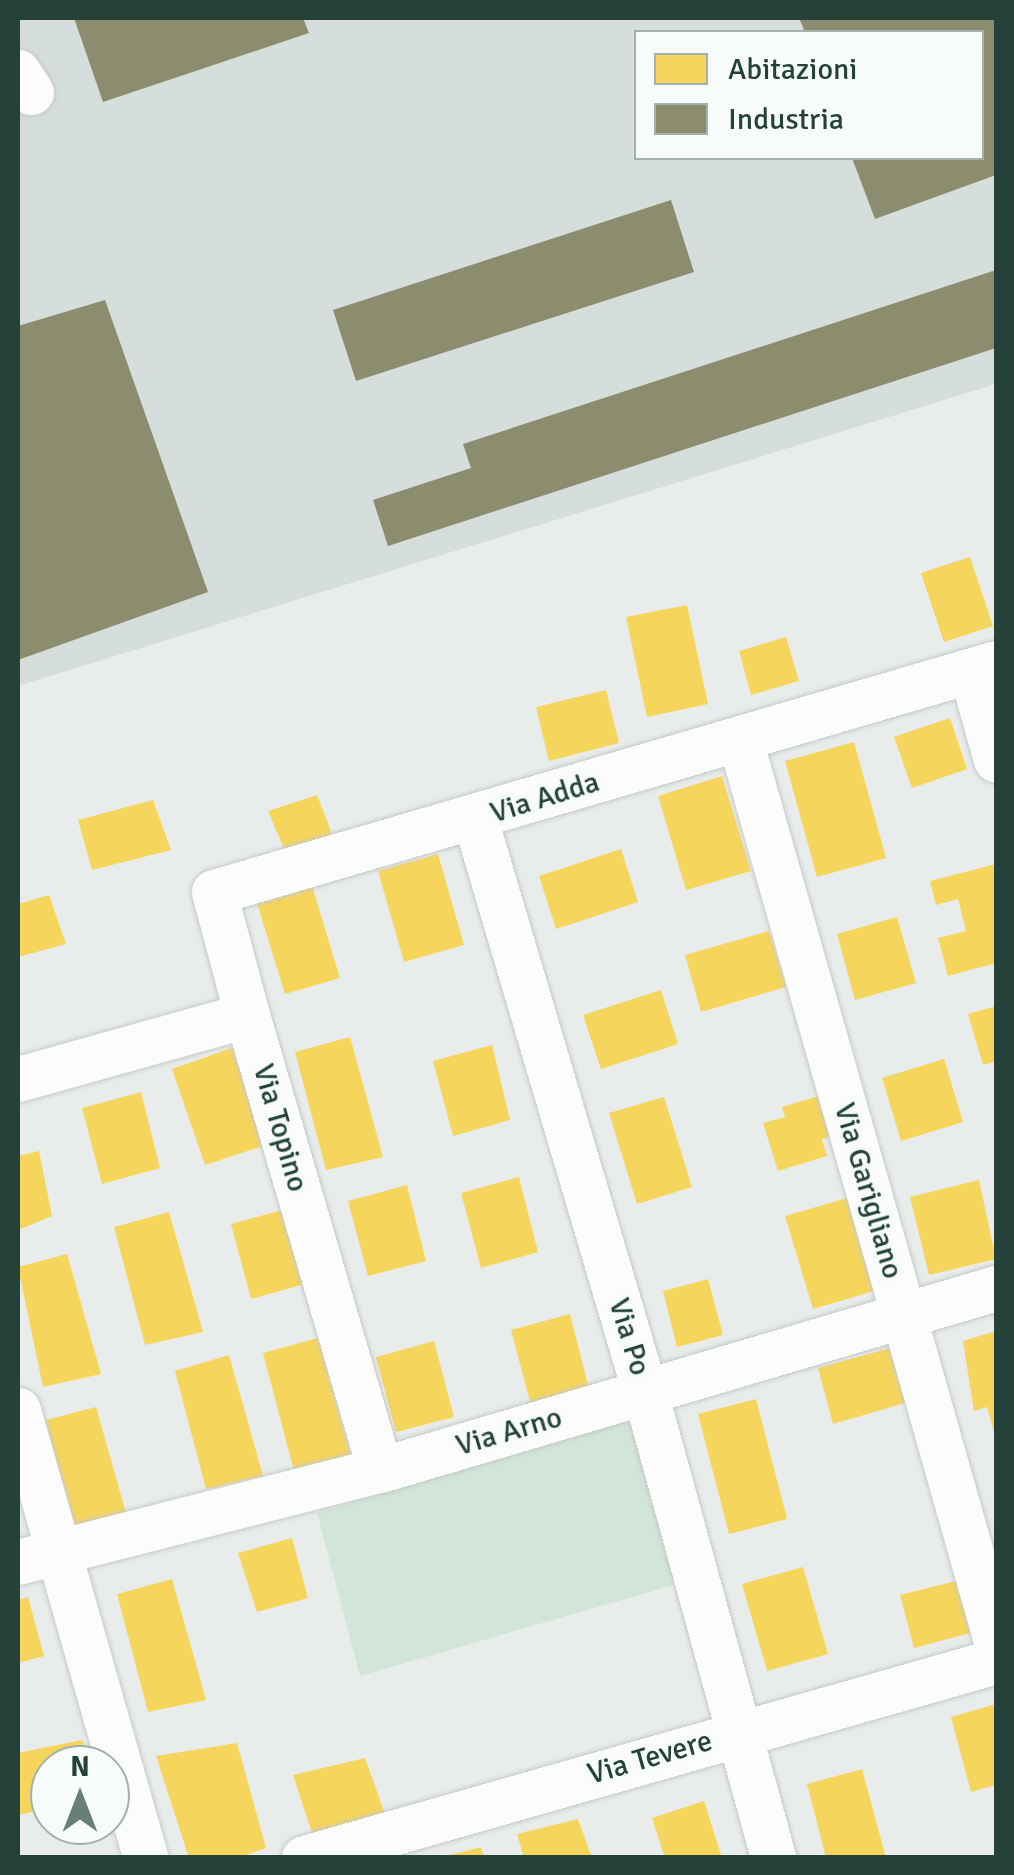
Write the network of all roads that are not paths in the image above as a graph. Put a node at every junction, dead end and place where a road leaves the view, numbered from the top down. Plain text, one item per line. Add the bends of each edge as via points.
1 (984, 667) edge
2 (740, 740) junction
3 (996, 760) edge
4 (474, 819) junction
5 (247, 1015) junction
6 (18, 1079) edge
7 (996, 1288) edge
8 (903, 1316) junction
9 (645, 1392) junction
10 (18, 1410) edge
11 (380, 1470) junction
12 (38, 1558) edge
13 (996, 1641) edge
14 (996, 1661) edge
15 (739, 1733) junction
16 (146, 1858) edge
17 (304, 1858) edge
18 (773, 1858) edge

1 - 2 street, Via Adda
1 - 3 street
2 - 4 street, Via Adda
2 - 8 street, Via Garigliano
4 - 5 street, Via Adda via 214,892
4 - 9 street, Via Po
5 - 6 street
5 - 11 street, Via Topino
7 - 8 street, Via Arno
8 - 9 street, Via Arno
8 - 13 street, Via Garigliano
9 - 11 street, Via Arno
9 - 15 street, Via Po
10 - 12 street
11 - 12 street, Via Arno
12 - 16 street
14 - 15 street, Via Tevere
15 - 17 street, Via Tevere
15 - 18 street, Via Po

